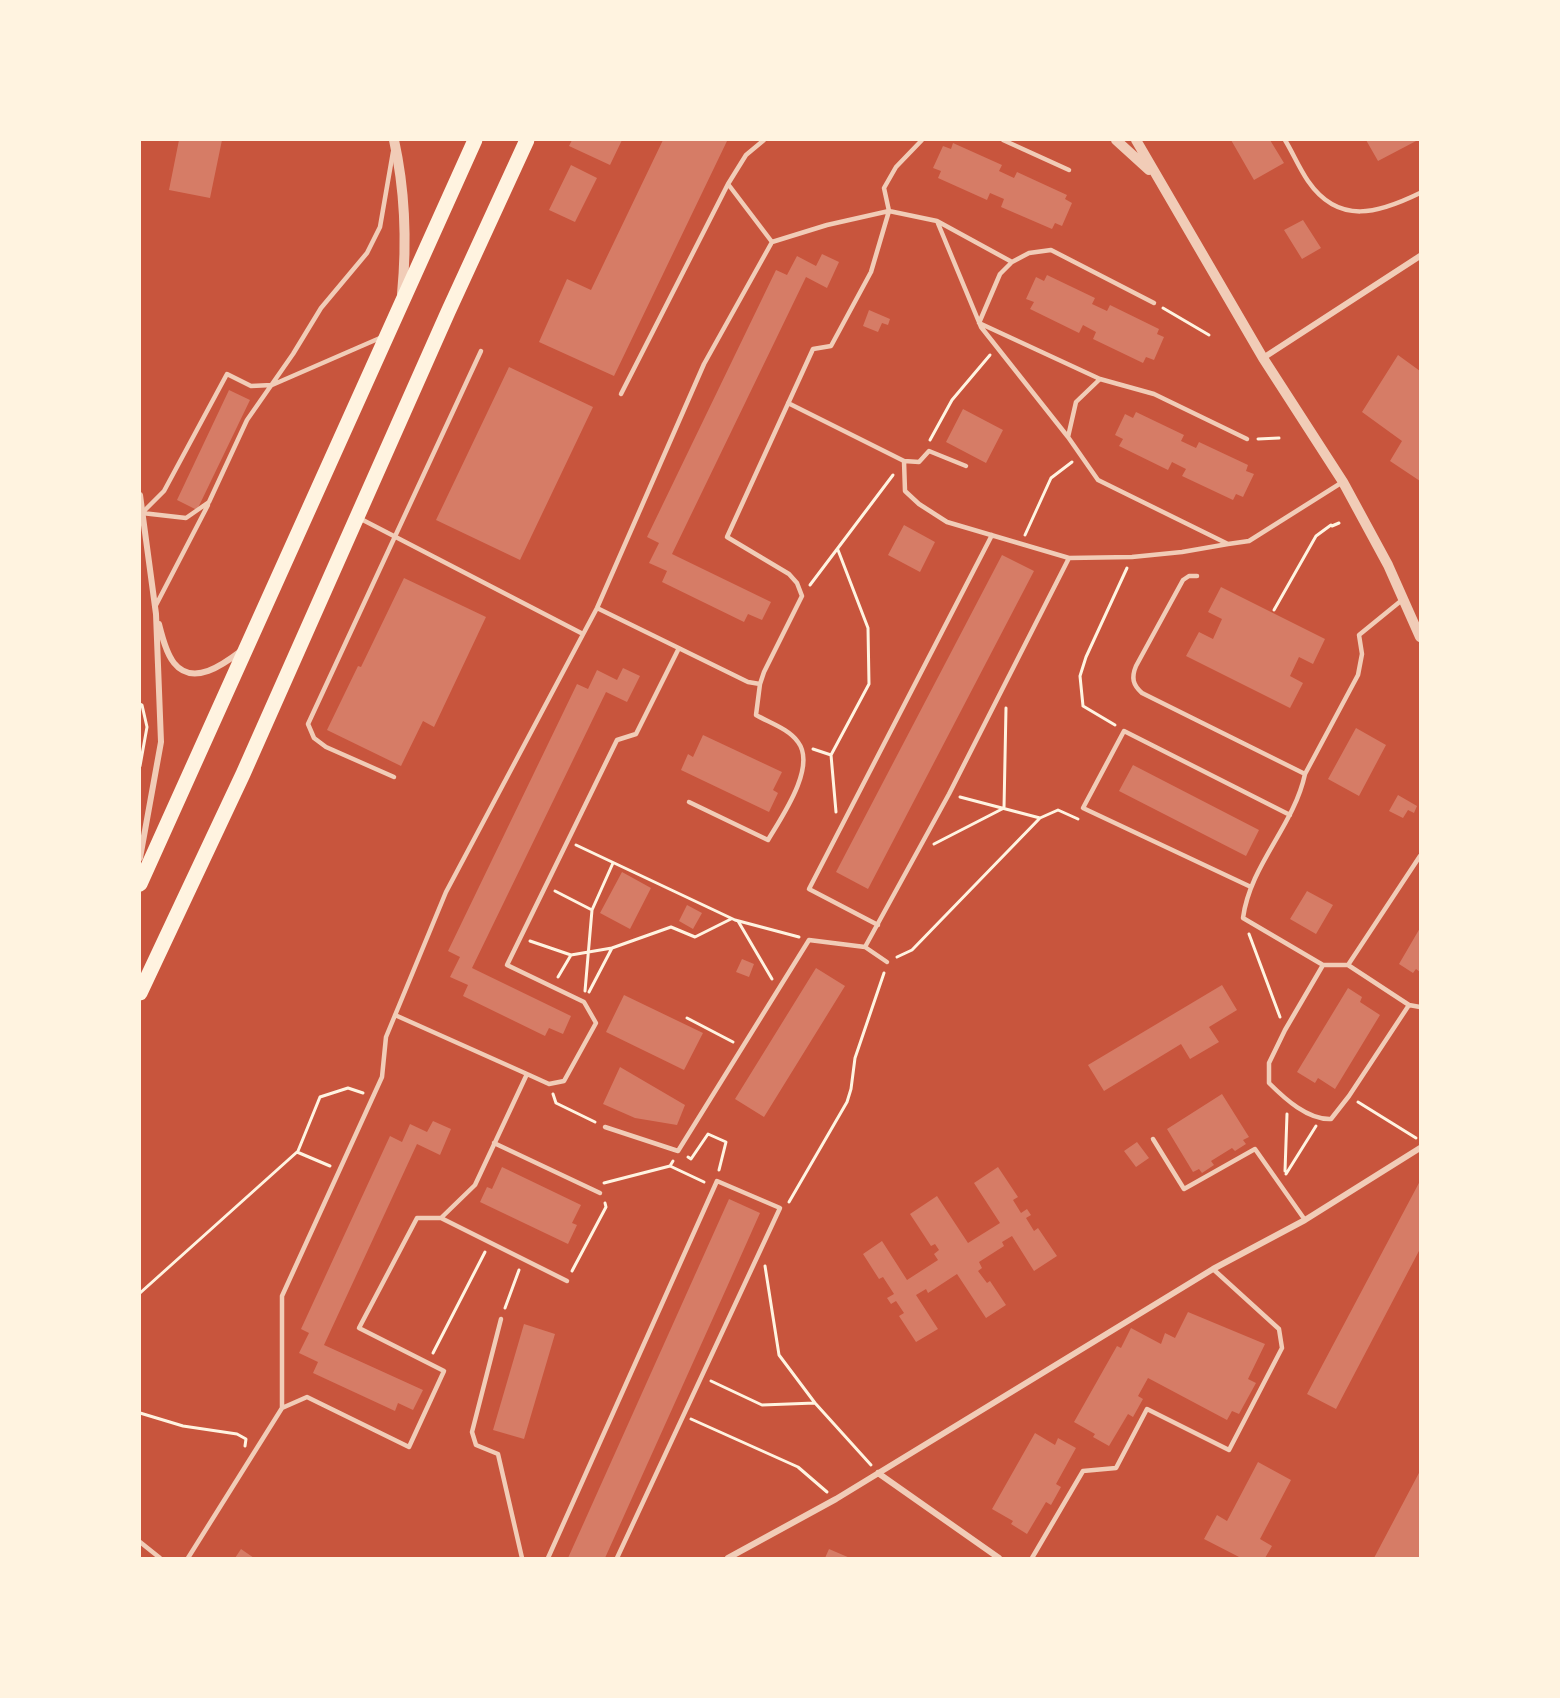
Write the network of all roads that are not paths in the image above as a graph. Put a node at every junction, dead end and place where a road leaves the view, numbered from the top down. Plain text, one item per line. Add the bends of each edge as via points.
1 (475, 140) edge
2 (527, 140) edge
3 (764, 140) edge
4 (922, 140) edge
5 (1003, 140) edge
6 (1116, 140) edge
7 (1136, 140) edge
8 (1285, 140) edge
9 (394, 141) edge
10 (1069, 170) dead end
11 (1159, 179) junction
12 (728, 184) junction
13 (1420, 193) edge
14 (889, 211) junction
15 (937, 221) junction
16 (772, 242) junction
17 (1420, 256) edge
18 (1012, 262) junction
19 (1154, 303) road end
20 (400, 306) junction
21 (979, 323) junction
22 (388, 334) junction
23 (480, 351) dead end
24 (1263, 358) junction
25 (1100, 379) junction
26 (272, 385) junction
27 (621, 394) dead end
28 (788, 403) junction
29 (1068, 437) junction
30 (1247, 439) road end
31 (904, 461) junction
32 (966, 466) dead end
33 (1343, 482) junction
34 (140, 495) edge
35 (209, 502) junction
36 (142, 513) junction
37 (357, 517) junction
38 (992, 535) junction
39 (394, 537) junction
40 (1228, 544) junction
41 (1069, 558) junction
42 (1197, 576) dead end
43 (1404, 599) junction
44 (597, 608) junction
45 (155, 611) junction
46 (583, 634) junction
47 (1420, 637) edge
48 (246, 647) junction
49 (679, 648) junction
50 (760, 684) junction
51 (1305, 774) junction
52 (394, 777) dead end
53 (689, 802) dead end
54 (1290, 815) junction
55 (1420, 856) edge
56 (140, 858) edge
57 (140, 884) edge
58 (1251, 887) junction
59 (878, 925) junction
60 (865, 948) junction
61 (887, 962) road end
62 (1323, 965) junction
63 (1348, 965) junction
64 (140, 993) edge
65 (1409, 1005) junction
66 (1420, 1007) edge
67 (395, 1015) junction
68 (527, 1074) junction
69 (605, 1127) road end
70 (1153, 1139) dead end
71 (494, 1143) junction
72 (1420, 1148) edge
73 (600, 1193) road end
74 (441, 1218) junction
75 (1305, 1220) junction
76 (1213, 1269) junction
77 (567, 1281) road end
78 (501, 1319) road end
79 (282, 1408) junction
80 (878, 1473) junction
81 (140, 1542) edge
82 (160, 1558) edge
83 (188, 1558) edge
84 (522, 1558) edge
85 (548, 1558) edge
86 (617, 1558) edge
87 (728, 1558) edge
88 (999, 1558) edge
89 (1032, 1558) edge

1 - 20 main road
2 - 37 main road
3 - 12 lane via 746,155
4 - 14 lane via 896,167 884,188
5 - 10 lane
6 - 11 street
7 - 11 street
8 - 13 lane via 1309,182 1328,203 1354,213 1394,206
9 - 20 street via 401,170 405,236
9 - 26 lane via 380,227 367,253 321,308
11 - 24 street
12 - 16 lane
12 - 27 lane
14 - 15 lane
14 - 16 lane
14 - 28 lane via 871,272 831,346 813,349
15 - 18 lane
15 - 21 lane
16 - 44 lane via 704,364
17 - 24 street
18 - 19 lane via 1029,253 1051,250
18 - 21 lane via 1000,274
20 - 22 main road
21 - 25 lane
21 - 29 lane
22 - 26 lane
22 - 48 main road
23 - 39 lane
24 - 33 street
25 - 29 lane via 1076,402
25 - 30 lane via 1155,394
26 - 35 lane via 248,420
26 - 36 lane via 251,386 227,374 164,491
28 - 31 lane
28 - 50 lane via 727,537 789,574 802,596
29 - 40 lane via 1098,480
31 - 32 lane via 919,462 929,451
31 - 38 lane via 906,491 919,504 946,522
33 - 40 lane via 1249,541
33 - 43 street
34 - 36 street
35 - 36 lane via 186,518
35 - 45 lane
36 - 45 street
37 - 39 lane
37 - 64 main road
38 - 41 lane
38 - 59 lane via 809,889
39 - 46 lane
39 - 52 lane via 308,724 314,738 326,747
40 - 41 lane via 1182,552
41 - 59 lane
42 - 51 lane via 1183,580 1133,672 1136,687
43 - 47 street
43 - 51 lane via 1359,635 1362,654 1358,675
44 - 46 lane
44 - 49 lane
45 - 48 street via 175,664 187,672 200,674 220,667
45 - 56 street via 161,742
46 - 67 lane via 446,892
48 - 57 main road
49 - 50 lane via 748,682
49 - 68 lane via 636,734 617,740 507,965 584,1002 596,1023 564,1081 549,1084
50 - 53 lane via 756,715 790,733 800,744 804,760 800,782 768,840
51 - 54 lane
54 - 58 lane
54 - 58 lane via 1124,731 1083,808
55 - 63 lane
58 - 62 lane via 1243,918
59 - 60 lane
60 - 61 lane
60 - 69 lane via 809,940 678,1151
62 - 63 lane
62 - 65 lane via 1269,1063 1269,1083 1287,1100 1320,1119 1331,1119 1349,1096
63 - 65 lane
65 - 66 lane
67 - 68 lane
67 - 79 lane via 386,1037 382,1077 282,1296
68 - 71 lane
70 - 75 lane via 1184,1189 1255,1149
71 - 73 lane
71 - 74 lane via 475,1185
72 - 75 street
74 - 77 lane
74 - 79 lane via 417,1218 358,1328 444,1371 409,1447 307,1397
75 - 76 street
76 - 80 street
76 - 89 lane via 1279,1329 1282,1348 1229,1450 1148,1409 1116,1468 1083,1471
78 - 84 lane via 472,1432 476,1445 498,1455
79 - 83 lane
80 - 87 street
80 - 88 street
81 - 82 lane
85 - 86 lane via 717,1181 780,1208

